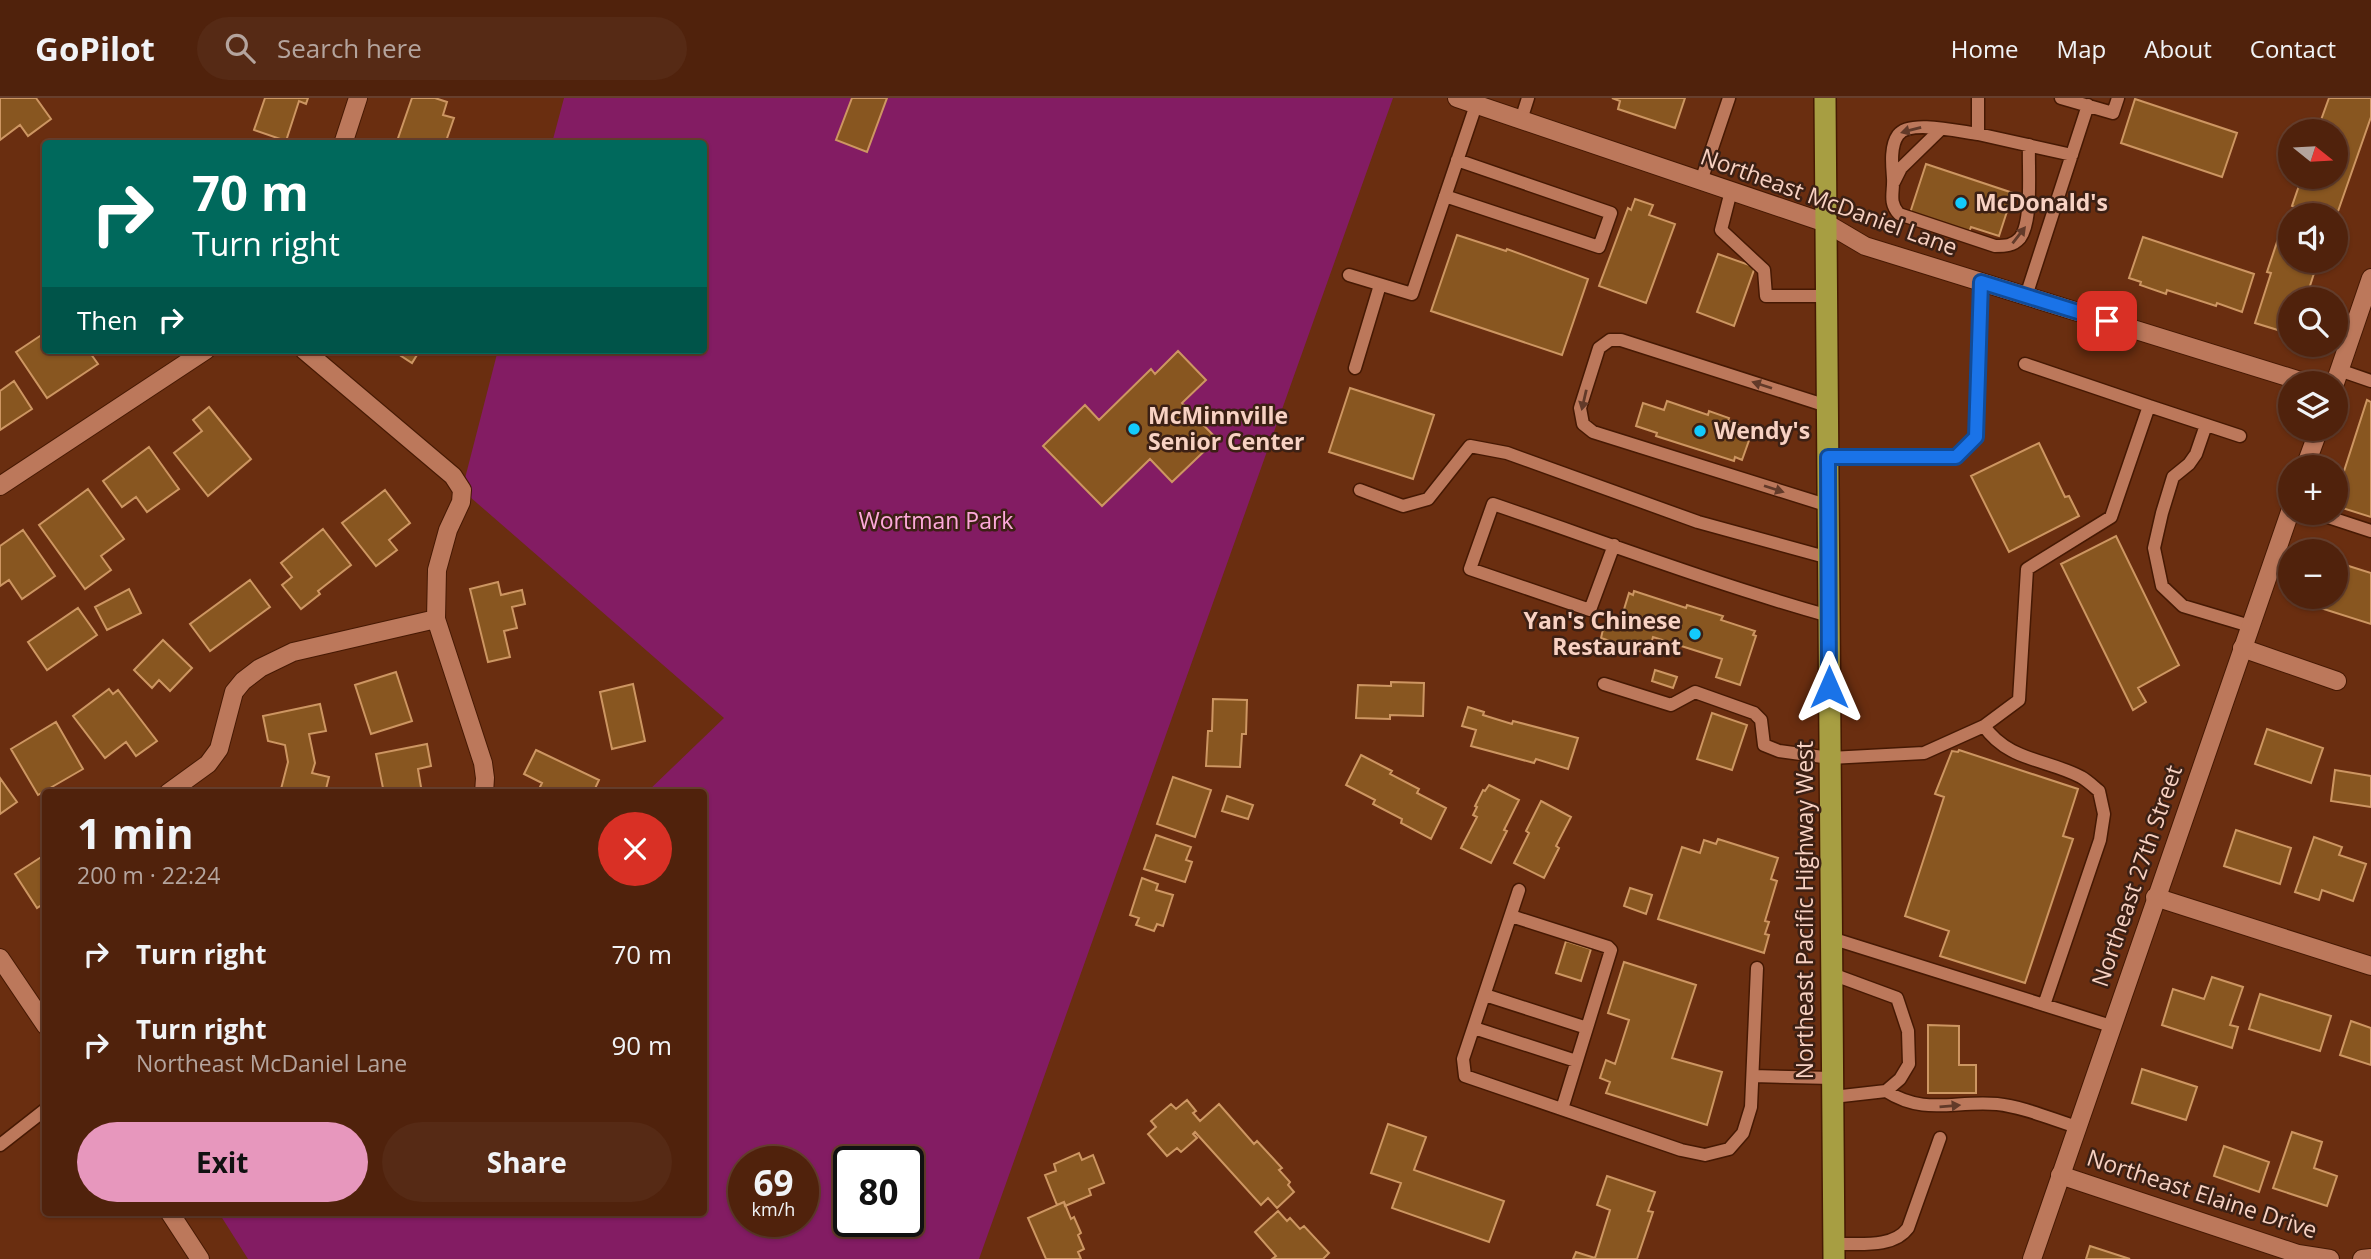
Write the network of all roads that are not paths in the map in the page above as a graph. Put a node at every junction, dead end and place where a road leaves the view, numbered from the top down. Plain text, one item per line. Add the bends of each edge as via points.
1 (358, 98) edge
2 (1457, 98) edge
3 (1528, 98) edge
4 (1729, 98) edge
5 (1825, 98) edge
6 (1978, 98) edge
7 (2060, 98) edge
8 (2118, 98) edge
9 (1476, 104) junction
10 (2088, 105) junction
11 (1521, 120) junction
12 (1941, 129) junction
13 (1978, 134) junction
14 (344, 140) edge
15 (2029, 145) junction
16 (2072, 155) junction
17 (1457, 160) junction
18 (1701, 181) junction
19 (1894, 182) junction
20 (1731, 191) junction
21 (1445, 197) junction
22 (1826, 223) junction
23 (1349, 275) dead end
24 (2371, 278) edge
25 (1981, 282) junction
26 (1380, 285) junction
27 (1826, 296) junction
28 (2025, 296) junction
29 (200, 354) edge
30 (309, 354) edge
31 (2025, 364) dead end
32 (1355, 368) dead end
33 (2339, 371) edge
34 (2278, 374) edge
35 (2348, 378) edge
36 (2371, 381) edge
37 (1827, 406) junction
38 (2149, 406) junction
39 (2206, 425) junction
40 (2240, 436) dead end
41 (1828, 457) junction
42 (0, 486) edge
43 (1360, 490) dead end
44 (1829, 506) junction
45 (2348, 523) edge
46 (2285, 525) edge
47 (2371, 531) edge
48 (1614, 545) junction
49 (1829, 558) junction
50 (1829, 616) junction
51 (436, 619) junction
52 (2250, 626) junction
53 (2242, 648) junction
54 (2337, 681) dead end
55 (1604, 684) dead end
56 (1984, 726) junction
57 (1830, 758) junction
58 (174, 789) edge
59 (484, 789) edge
60 (1520, 890) dead end
61 (2155, 897) junction
62 (1511, 916) junction
63 (1831, 938) junction
64 (0, 958) edge
65 (2371, 966) edge
66 (1758, 968) dead end
67 (1832, 974) junction
68 (1485, 995) junction
69 (2044, 1005) junction
70 (42, 1020) edge
71 (2111, 1027) junction
72 (1474, 1028) junction
73 (1587, 1028) junction
74 (1576, 1061) junction
75 (1753, 1076) junction
76 (1832, 1088) junction
77 (1886, 1091) junction
78 (1562, 1109) junction
79 (42, 1112) edge
80 (2077, 1126) junction
81 (1940, 1138) dead end
82 (1, 1144) edge
83 (2060, 1175) junction
84 (172, 1216) edge
85 (1834, 1252) edge
86 (2371, 1258) edge
87 (200, 1259) edge
88 (2032, 1259) edge
89 (2330, 1259) edge
90 (2362, 1259) edge

1 - 14 street
2 - 9 street, Northeast McDaniel Lane
3 - 11 lane
4 - 18 lane
5 - 22 highway, Northeast Pacific Highway West
6 - 13 lane
7 - 10 lane
8 - 10 lane via 2113,113
9 - 11 street, Northeast McDaniel Lane
9 - 17 lane
10 - 16 lane
11 - 18 street, Northeast McDaniel Lane
12 - 13 lane
12 - 19 lane via 1901,168
12 -> 19 lane via 1918,127 1898,134 1893,148
13 - 15 lane
15 - 16 lane
19 -> 15 lane via 1891,195 1899,214 1995,246 2010,246 2026,226
16 - 28 lane
17 - 21 lane
17 - 21 lane via 1611,213 1599,247
18 - 20 street, Northeast McDaniel Lane
20 - 22 street, Northeast McDaniel Lane
20 - 27 lane via 1721,230 1764,270 1766,296
21 - 26 lane via 1412,294
22 - 25 street, Northeast McDaniel Lane via 1865,246
22 - 27 highway, Northeast Pacific Highway West
23 - 26 lane
24 - 33 street
25 - 28 street, Northeast McDaniel Lane
25 - 41 lane via 1976,437 1956,457
26 - 32 lane
27 - 37 highway, Northeast Pacific Highway West
28 - 34 street, Northeast McDaniel Lane
29 - 42 street
30 - 51 street via 453,476 462,490 436,570
31 - 38 lane
35 - 36 lane
37 - 41 highway, Northeast Pacific Highway West
37 -> 44 lane via 1610,340 1599,348 1580,408 1583,424 1593,432
38 - 39 lane
38 - 56 lane via 2111,517 2026,569 2019,699
39 - 40 lane
39 - 52 lane via 2196,454 2172,477 2162,513 2154,548 2162,586 2183,606
41 - 44 highway, Northeast Pacific Highway West
43 - 49 lane via 1403,506 1428,499 1471,446 1507,453 1698,522
44 - 49 highway, Northeast Pacific Highway West
45 - 47 lane
46 - 52 street, Northeast 27th Street
48 - 48 lane via 1493,504 1470,569 1590,610
48 - 50 lane
49 - 50 highway, Northeast Pacific Highway West
50 - 57 highway, Northeast Pacific Highway West
51 - 58 street via 293,652 260,668 234,692 219,749 208,764
51 - 59 street via 483,763
52 - 53 street, Northeast 27th Street
53 - 54 street
53 - 61 street, Northeast 27th Street
55 - 57 lane via 1671,705 1695,692 1754,713 1761,720 1764,745
56 - 57 lane via 1924,753
56 - 69 lane via 1991,737 2021,757 2081,777 2099,791 2104,814 2100,840
57 - 63 highway, Northeast Pacific Highway West
60 - 62 lane
61 - 65 street
61 - 71 street, Northeast 27th Street
62 - 68 lane
62 - 73 lane via 1611,950
63 - 67 highway, Northeast Pacific Highway West
63 - 69 lane
64 - 70 street
66 - 75 lane
67 - 76 highway, Northeast Pacific Highway West
67 - 77 lane via 1897,998 1908,1031 1909,1064
68 - 72 lane
68 - 73 lane
69 - 71 lane
71 - 80 street, Northeast 27th Street
72 - 74 lane
72 - 78 lane via 1463,1059 1465,1076
73 - 74 lane
74 - 78 lane
75 - 76 lane
75 - 78 lane via 1743,1133 1729,1150 1704,1155
76 - 77 lane
76 - 85 highway, Northeast Pacific Highway West
77 -> 80 lane via 1917,1105 2000,1104
79 - 82 lane
80 - 83 street, Northeast 27th Street
81 - 85 lane via 1904,1234 1891,1241
83 - 88 street, Northeast 27th Street
83 - 89 street, Northeast Elaine Drive via 2298,1254
84 - 87 street
86 - 90 street

